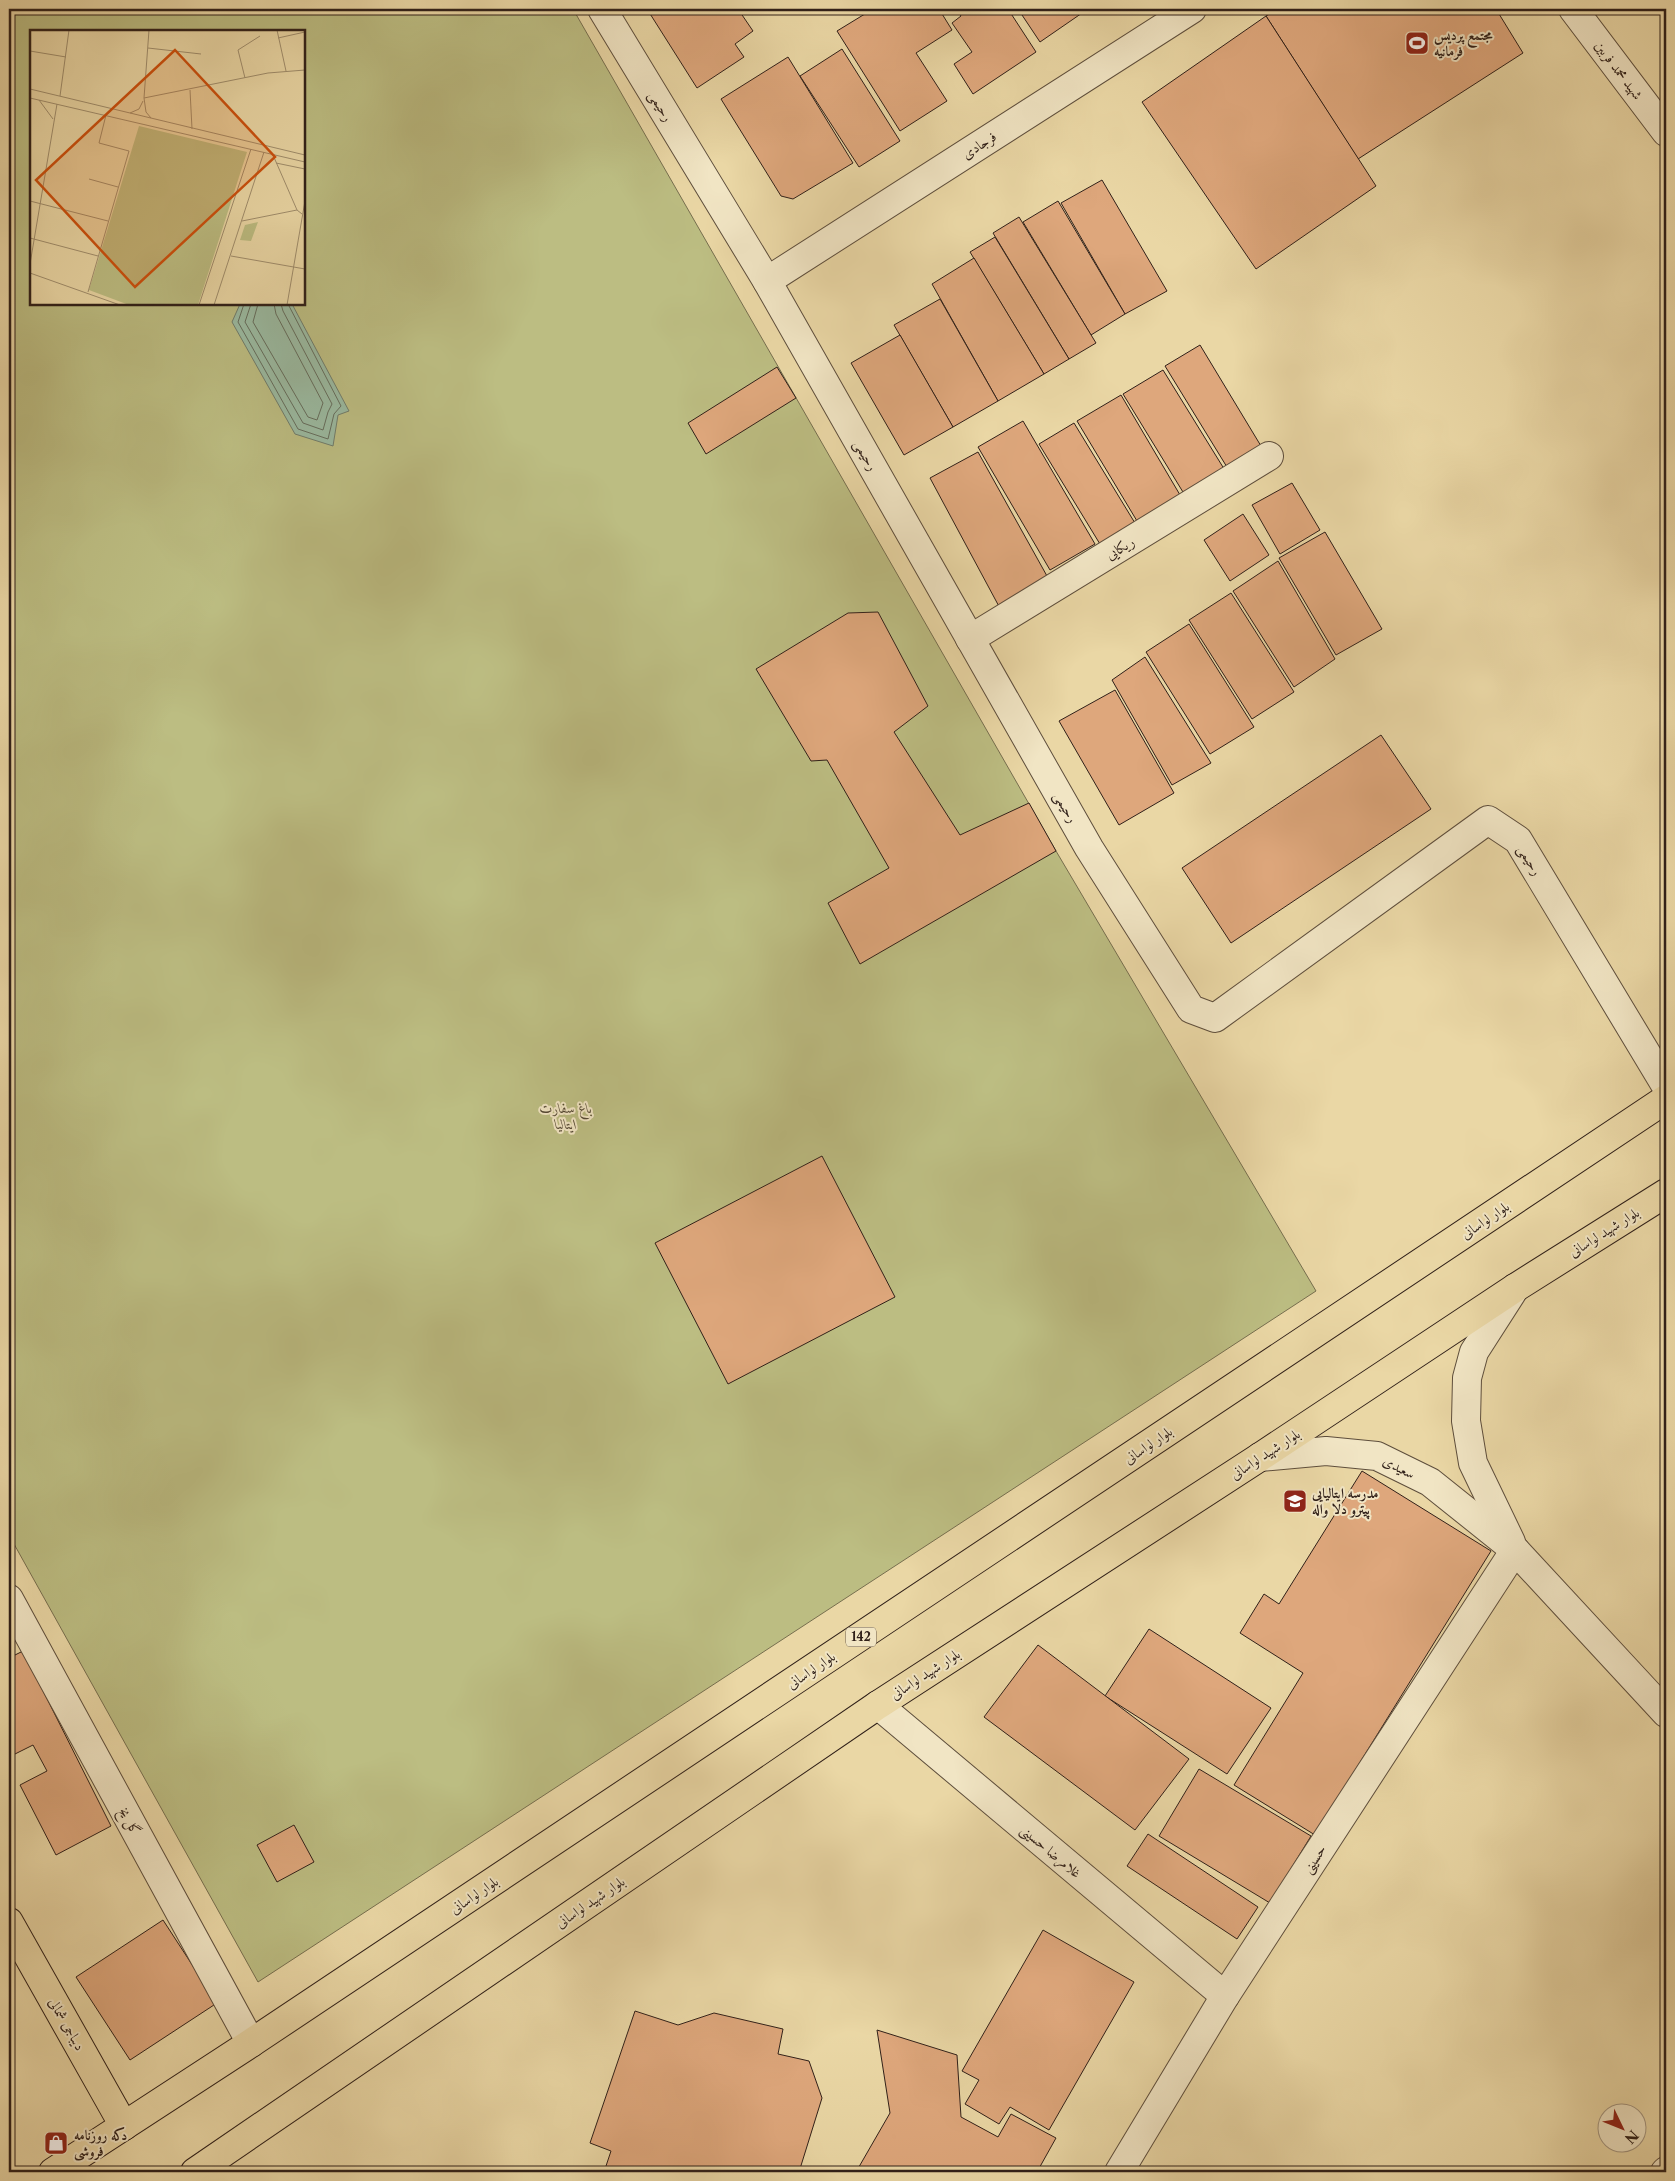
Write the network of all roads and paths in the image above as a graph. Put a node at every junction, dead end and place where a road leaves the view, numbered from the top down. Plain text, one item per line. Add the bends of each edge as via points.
1 (602, 9) edge
2 (1192, 9) edge
3 (1573, 9) edge
4 (1666, 132) edge
5 (767, 282) junction
6 (1269, 456) dead end
7 (970, 639) junction
8 (1666, 1086) edge
9 (1666, 1098) edge
10 (1666, 1192) edge
11 (1515, 1288) junction
12 (1260, 1457) junction
13 (1515, 1550) junction
14 (9, 1599) edge
15 (878, 1705) junction
16 (1666, 1713) edge
17 (9, 1922) edge
18 (1225, 1996) junction
19 (251, 2043) junction
20 (124, 2126) junction
21 (53, 2172) edge
22 (195, 2172) edge
23 (1119, 2172) edge

1 - 5 street, رحیمی
2 - 5 street, فرجادی
3 - 4 street, شهید محمد فربین
5 - 7 street, رحیمی
6 - 7 street, ریکایی
7 - 8 street, رحیمی via 1089,848 1191,1009 1215,1018 1488,820 1518,840
9 - 19 main road, بلوار لواسانی / 142
10 - 11 main road, بلوار شهید لواسانی
11 - 12 main road, بلوار شهید لواسانی
11 - 13 street, سعیدی via 1474,1352 1467,1378 1466,1421 1473,1463
12 - 13 street, سعیدی via 1326,1451 1377,1456 1430,1482
12 - 15 main road, بلوار شهید لواسانی
13 - 16 street, سعیدی
13 - 18 street, حسینی
14 - 19 street, گل یخ
15 - 18 street, غلامرضا حسینی
15 - 22 main road, بلوار شهید لواسانی
17 - 20 main road, دیباجی شمالی
18 - 23 street, حسینی
19 - 20 main road, بلوار لواسانی / 142
20 - 21 main road, بلوار لواسانی / 142

